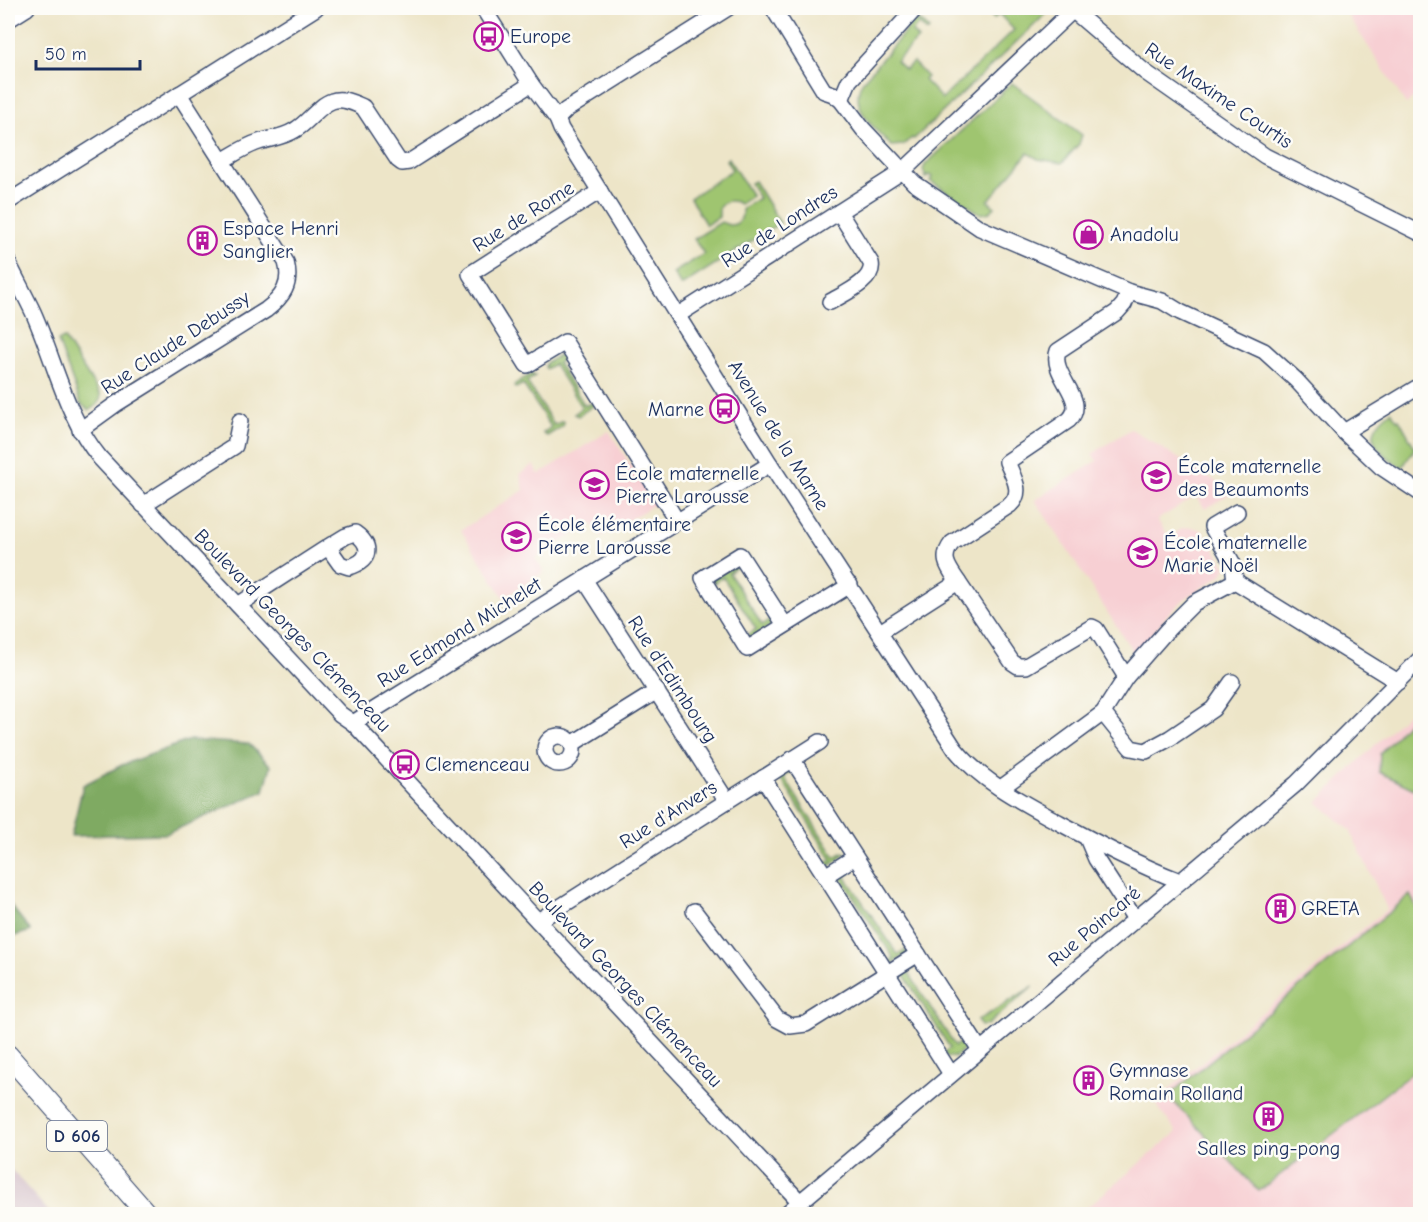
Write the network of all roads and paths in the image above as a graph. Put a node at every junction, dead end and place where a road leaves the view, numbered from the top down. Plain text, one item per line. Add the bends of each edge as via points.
1 (27, 8) edge
2 (316, 8) edge
3 (483, 8) edge
4 (728, 8) edge
5 (773, 8) edge
6 (916, 8) edge
7 (1071, 9) edge
8 (8, 20) edge
9 (531, 84) junction
10 (179, 94) junction
11 (841, 99) junction
12 (557, 119) junction
13 (222, 161) junction
14 (903, 171) junction
15 (600, 191) junction
16 (8, 202) edge
17 (839, 212) junction
18 (1420, 233) edge
19 (8, 262) edge
20 (1129, 292) junction
21 (830, 302) dead end
22 (678, 315) junction
23 (1420, 386) edge
24 (240, 421) dead end
25 (80, 430) junction
26 (1344, 432) junction
27 (771, 464) junction
28 (1420, 494) edge
29 (143, 505) junction
30 (1237, 512) dead end
31 (677, 521) junction
32 (328, 547) dead end
33 (584, 579) junction
34 (1235, 579) junction
35 (958, 582) junction
36 (850, 585) junction
37 (238, 604) junction
38 (785, 625) junction
39 (880, 632) junction
40 (1420, 659) edge
41 (1126, 677) junction
42 (1232, 682) dead end
43 (1398, 682) junction
44 (657, 691) junction
45 (1103, 713) junction
46 (353, 723) junction
47 (820, 742) dead end
48 (572, 744) dead end
49 (792, 759) junction
50 (763, 778) junction
51 (1000, 788) junction
52 (727, 801) junction
53 (1087, 838) junction
54 (855, 857) junction
55 (825, 876) junction
56 (1180, 882) junction
57 (694, 911) dead end
58 (1135, 919) junction
59 (538, 921) junction
60 (918, 954) junction
61 (887, 974) junction
62 (980, 1050) junction
63 (8, 1055) edge
64 (951, 1074) junction
65 (800, 1202) junction
66 (147, 1215) edge
67 (786, 1215) edge

1 - 8 street
2 - 10 street
3 - 9 street, Avenue de la Marne
4 - 12 street
5 - 11 street via 824,91
6 - 11 street via 849,81
7 - 14 street, Rue de Londres
7 - 18 street, Rue Maxime Courtis via 1145,72 1265,156
9 - 12 street, Avenue de la Marne
9 - 13 street via 409,162 402,163 363,107 339,99 322,107 294,131 243,148
10 - 13 street
10 - 16 street
11 - 14 street
12 - 15 street, Avenue de la Marne
13 - 25 street, Rue Claude Debussy via 286,262 287,285 283,296
14 - 17 street, Rue de Londres
14 - 20 street via 914,183 980,228
15 - 22 street, Avenue de la Marne
15 - 31 street, Rue de Rome via 470,274 527,365 565,342
17 - 21 street via 873,269 868,278
17 - 22 street, Rue de Londres
19 - 25 street, Boulevard Georges Clémenceau via 33,312
20 - 26 street via 1162,301 1264,351
20 - 35 street via 1117,312 1058,351 1056,361 1076,405 1075,413 1007,462 1018,490 1010,506 946,550 945,558
22 - 27 street, Avenue de la Marne
23 - 26 street
24 - 29 street via 235,446
25 - 29 street, Boulevard Georges Clémenceau
26 - 28 street via 1381,467
27 - 31 street, Rue Edmond Michelet
27 - 36 street, Avenue de la Marne
29 - 37 street, Boulevard Georges Clémenceau
30 - 34 street via 1212,527 1233,564
31 - 33 street, Rue Edmond Michelet
32 - 37 street
33 - 44 street, Rue d'Edimbourg
33 - 46 street, Rue Edmond Michelet
34 - 41 street via 1194,603
34 - 43 street
35 - 39 street
35 - 41 street via 1018,666 1026,666 1092,627
36 - 38 street
36 - 39 street, Avenue de la Marne
37 - 46 street, Boulevard Georges Clémenceau via 340,714
38 - 38 street via 747,649 703,578 740,555
39 - 51 street, Avenue de la Marne via 955,748
40 - 43 street, Rue Poincaré
41 - 45 street
42 - 45 street via 1213,709 1146,751 1131,748
43 - 56 street, Rue Poincaré via 1296,784
44 - 48 street
44 - 52 street, Rue d'Edimbourg
45 - 51 street
46 - 59 street, Boulevard Georges Clémenceau
47 - 49 street, Rue d'Anvers
49 - 50 street, Rue d'Anvers
49 - 54 street
50 - 52 street, Rue d'Anvers
50 - 55 street
51 - 53 street, Avenue de la Marne
52 - 59 street, Rue d'Anvers
53 - 56 street, Avenue de la Marne
53 - 58 street
54 - 55 street
54 - 60 street
55 - 61 street
56 - 58 street, Rue Poincaré
57 - 61 street via 784,1024 806,1024
58 - 62 street, Rue Poincaré
59 - 65 street, Boulevard Georges Clémenceau
60 - 61 street
60 - 62 street
61 - 64 street
62 - 64 street, Rue Poincaré
63 - 66 main road, D 606
64 - 65 street, Rue Poincaré
65 - 67 street, Rue Poincaré

